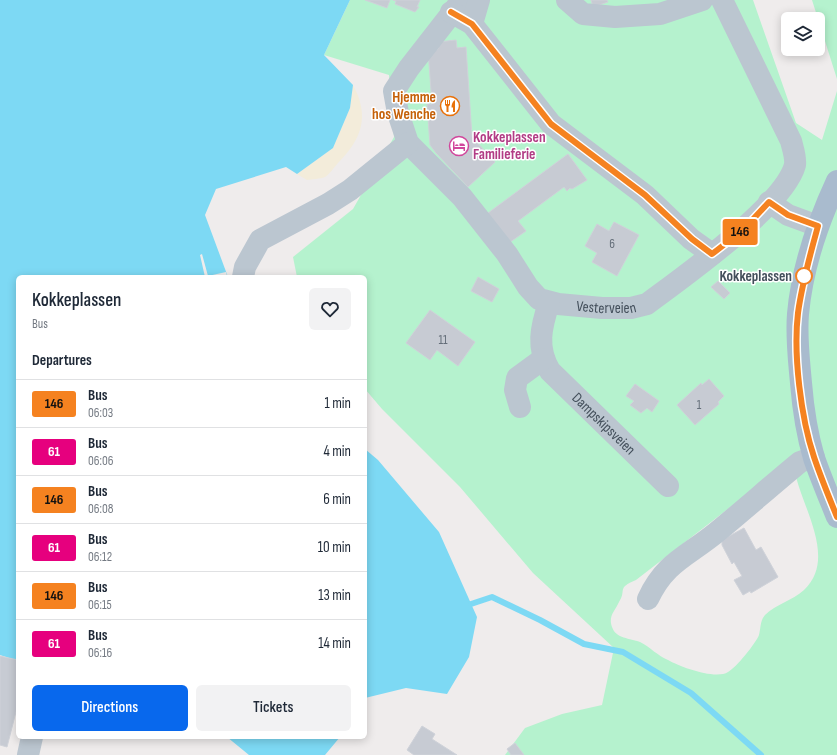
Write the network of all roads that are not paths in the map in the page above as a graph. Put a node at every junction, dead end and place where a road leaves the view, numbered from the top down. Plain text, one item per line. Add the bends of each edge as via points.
1 (479, 0) edge
2 (567, 0) edge
3 (702, 0) edge
4 (722, 0) edge
5 (457, 6) edge
6 (472, 24) junction
7 (408, 143) junction
8 (837, 181) edge
9 (769, 202) junction
10 (818, 226) junction
11 (712, 254) junction
12 (244, 275) edge
13 (549, 303) junction
14 (543, 359) junction
15 (520, 407) dead end
16 (814, 458) junction
17 (668, 486) dead end
18 (837, 517) edge
19 (648, 600) dead end
20 (32, 739) edge
21 (28, 755) edge

1 - 6 street
2 - 3 street via 583,14 615,18 660,14
4 - 9 street, Vesterveien via 791,141 795,157 791,174
5 - 6 street
5 - 7 street via 394,90 398,113
6 - 11 street via 551,124 645,195
7 - 12 street via 350,190 260,240 245,267
7 - 13 street, Vesterveien via 462,197 539,300
8 - 10 main road
9 - 10 street via 788,215
9 - 11 street, Vesterveien via 743,230
10 - 16 main road via 805,271 798,314 798,353 803,405
11 - 13 street, Vesterveien via 648,304 617,308
13 - 14 street via 542,333
14 - 15 street via 517,378 515,390
14 - 17 street, Dampskipsveien via 555,376
16 - 18 main road
16 - 19 street via 800,462 716,533 668,569 655,583
20 - 21 street

